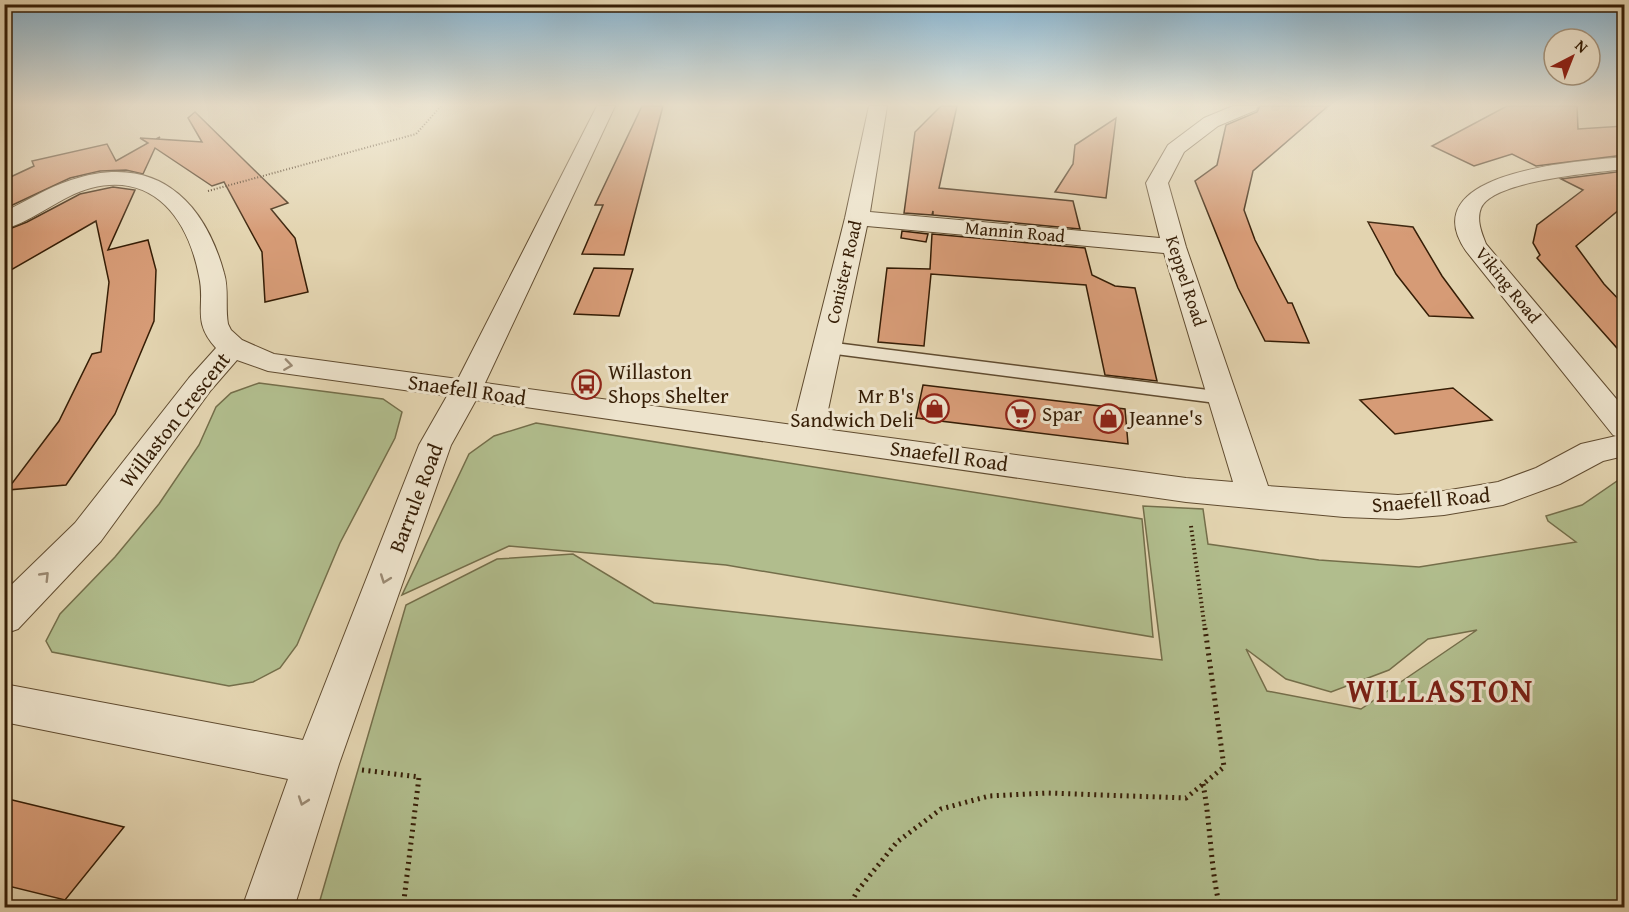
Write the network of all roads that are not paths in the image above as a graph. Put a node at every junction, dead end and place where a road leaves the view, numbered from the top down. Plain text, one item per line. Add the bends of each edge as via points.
1 (585, 149) edge
2 (870, 149) edge
3 (1176, 149) edge
4 (1624, 163) edge
5 (857, 218) junction
6 (4, 222) edge
7 (1174, 247) junction
8 (232, 348) junction
9 (826, 348) junction
10 (466, 390) junction
11 (1224, 398) junction
12 (1624, 428) edge
13 (806, 436) junction
14 (1624, 445) edge
15 (1255, 497) junction
16 (4, 618) edge
17 (4, 702) edge
18 (316, 764) junction
19 (268, 908) edge

1 - 10 street, Barrule Road
2 - 5 street, Conister Road
3 - 7 street, Keppel Road via 1157,183
4 - 12 street, Viking Road via 1528,177 1484,191 1472,201 1467,214 1475,246
5 - 7 street, Mannin Road
5 - 9 street, Conister Road
6 - 8 street, Willaston Crescent via 86,183 112,178 154,183 176,201 198,234 213,276 215,327
7 - 11 street, Keppel Road
8 -> 10 street, Snaefell Road via 268,362
16 -> 8 street, Willaston Crescent via 88,532 200,384
9 - 11 lane
9 - 13 street, Conister Road
10 - 13 street, Snaefell Road
10 -> 18 street, Barrule Road via 435,445
11 - 15 street, Keppel Road
13 - 15 street, Snaefell Road
14 - 15 street, Snaefell Road via 1593,452 1503,494 1444,503 1387,507
17 - 18 street
18 -> 19 street, Barrule Road

